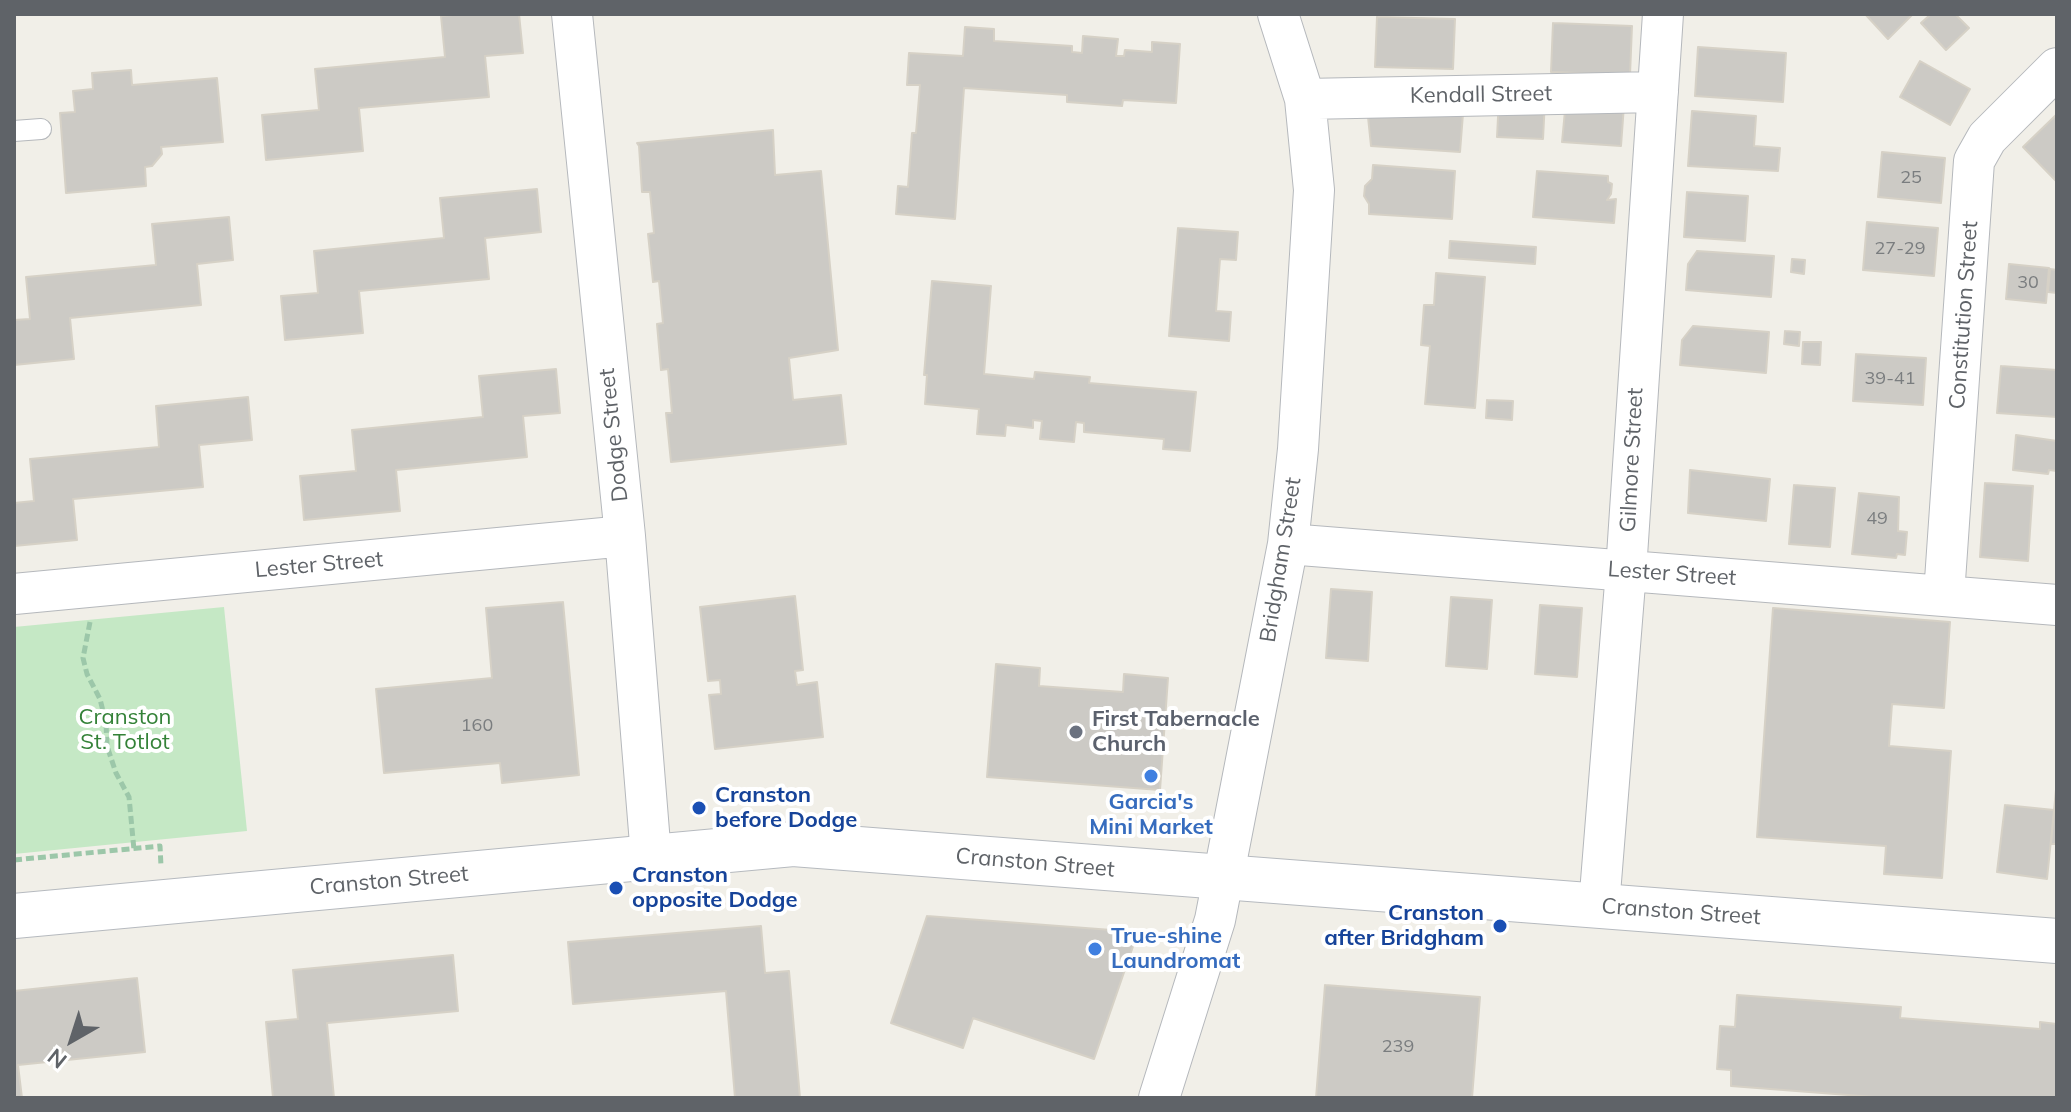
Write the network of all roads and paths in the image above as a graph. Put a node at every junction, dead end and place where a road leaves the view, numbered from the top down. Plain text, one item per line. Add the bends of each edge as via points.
1 (572, 14) edge
2 (1278, 14) edge
3 (1663, 14) edge
4 (2057, 68) edge
5 (1658, 92) junction
6 (1305, 99) junction
7 (41, 129) dead end
8 (14, 131) edge
9 (625, 536) junction
10 (1288, 544) junction
11 (1626, 571) junction
12 (88, 587) junction
13 (14, 594) edge
14 (1944, 595) junction
15 (2057, 605) edge
16 (160, 846) dead end
17 (134, 850) junction
18 (651, 856) junction
19 (14, 860) edge
20 (1223, 879) junction
21 (1599, 906) junction
22 (14, 916) edge
23 (2057, 941) edge
24 (1159, 1098) edge

1 - 9 street, Dodge Street
2 - 6 street, Bridgham Street
3 - 5 street, Gilmore Street
4 - 14 street, Constitution Street via 1987,138 1974,161
5 - 6 street, Kendall Street
5 - 11 street, Gilmore Street
6 - 10 street, Bridgham Street via 1314,190
7 - 8 lane
9 - 12 street, Lester Street
9 - 18 street, Dodge Street
10 - 11 street, Lester Street
10 - 20 street, Bridgham Street
11 - 14 street, Lester Street
11 - 21 street, Gilmore Street
12 - 13 street, Lester Street
12 - 17 path via 91,620 83,658 100,699 107,746 129,797
14 - 15 street, Lester Street
16 - 17 path
17 - 19 path
18 - 20 main road, Cranston Street via 793,844
18 - 22 main road, Cranston Street
20 - 21 main road, Cranston Street
20 - 24 street, Bridgham Street
21 - 23 main road, Cranston Street

